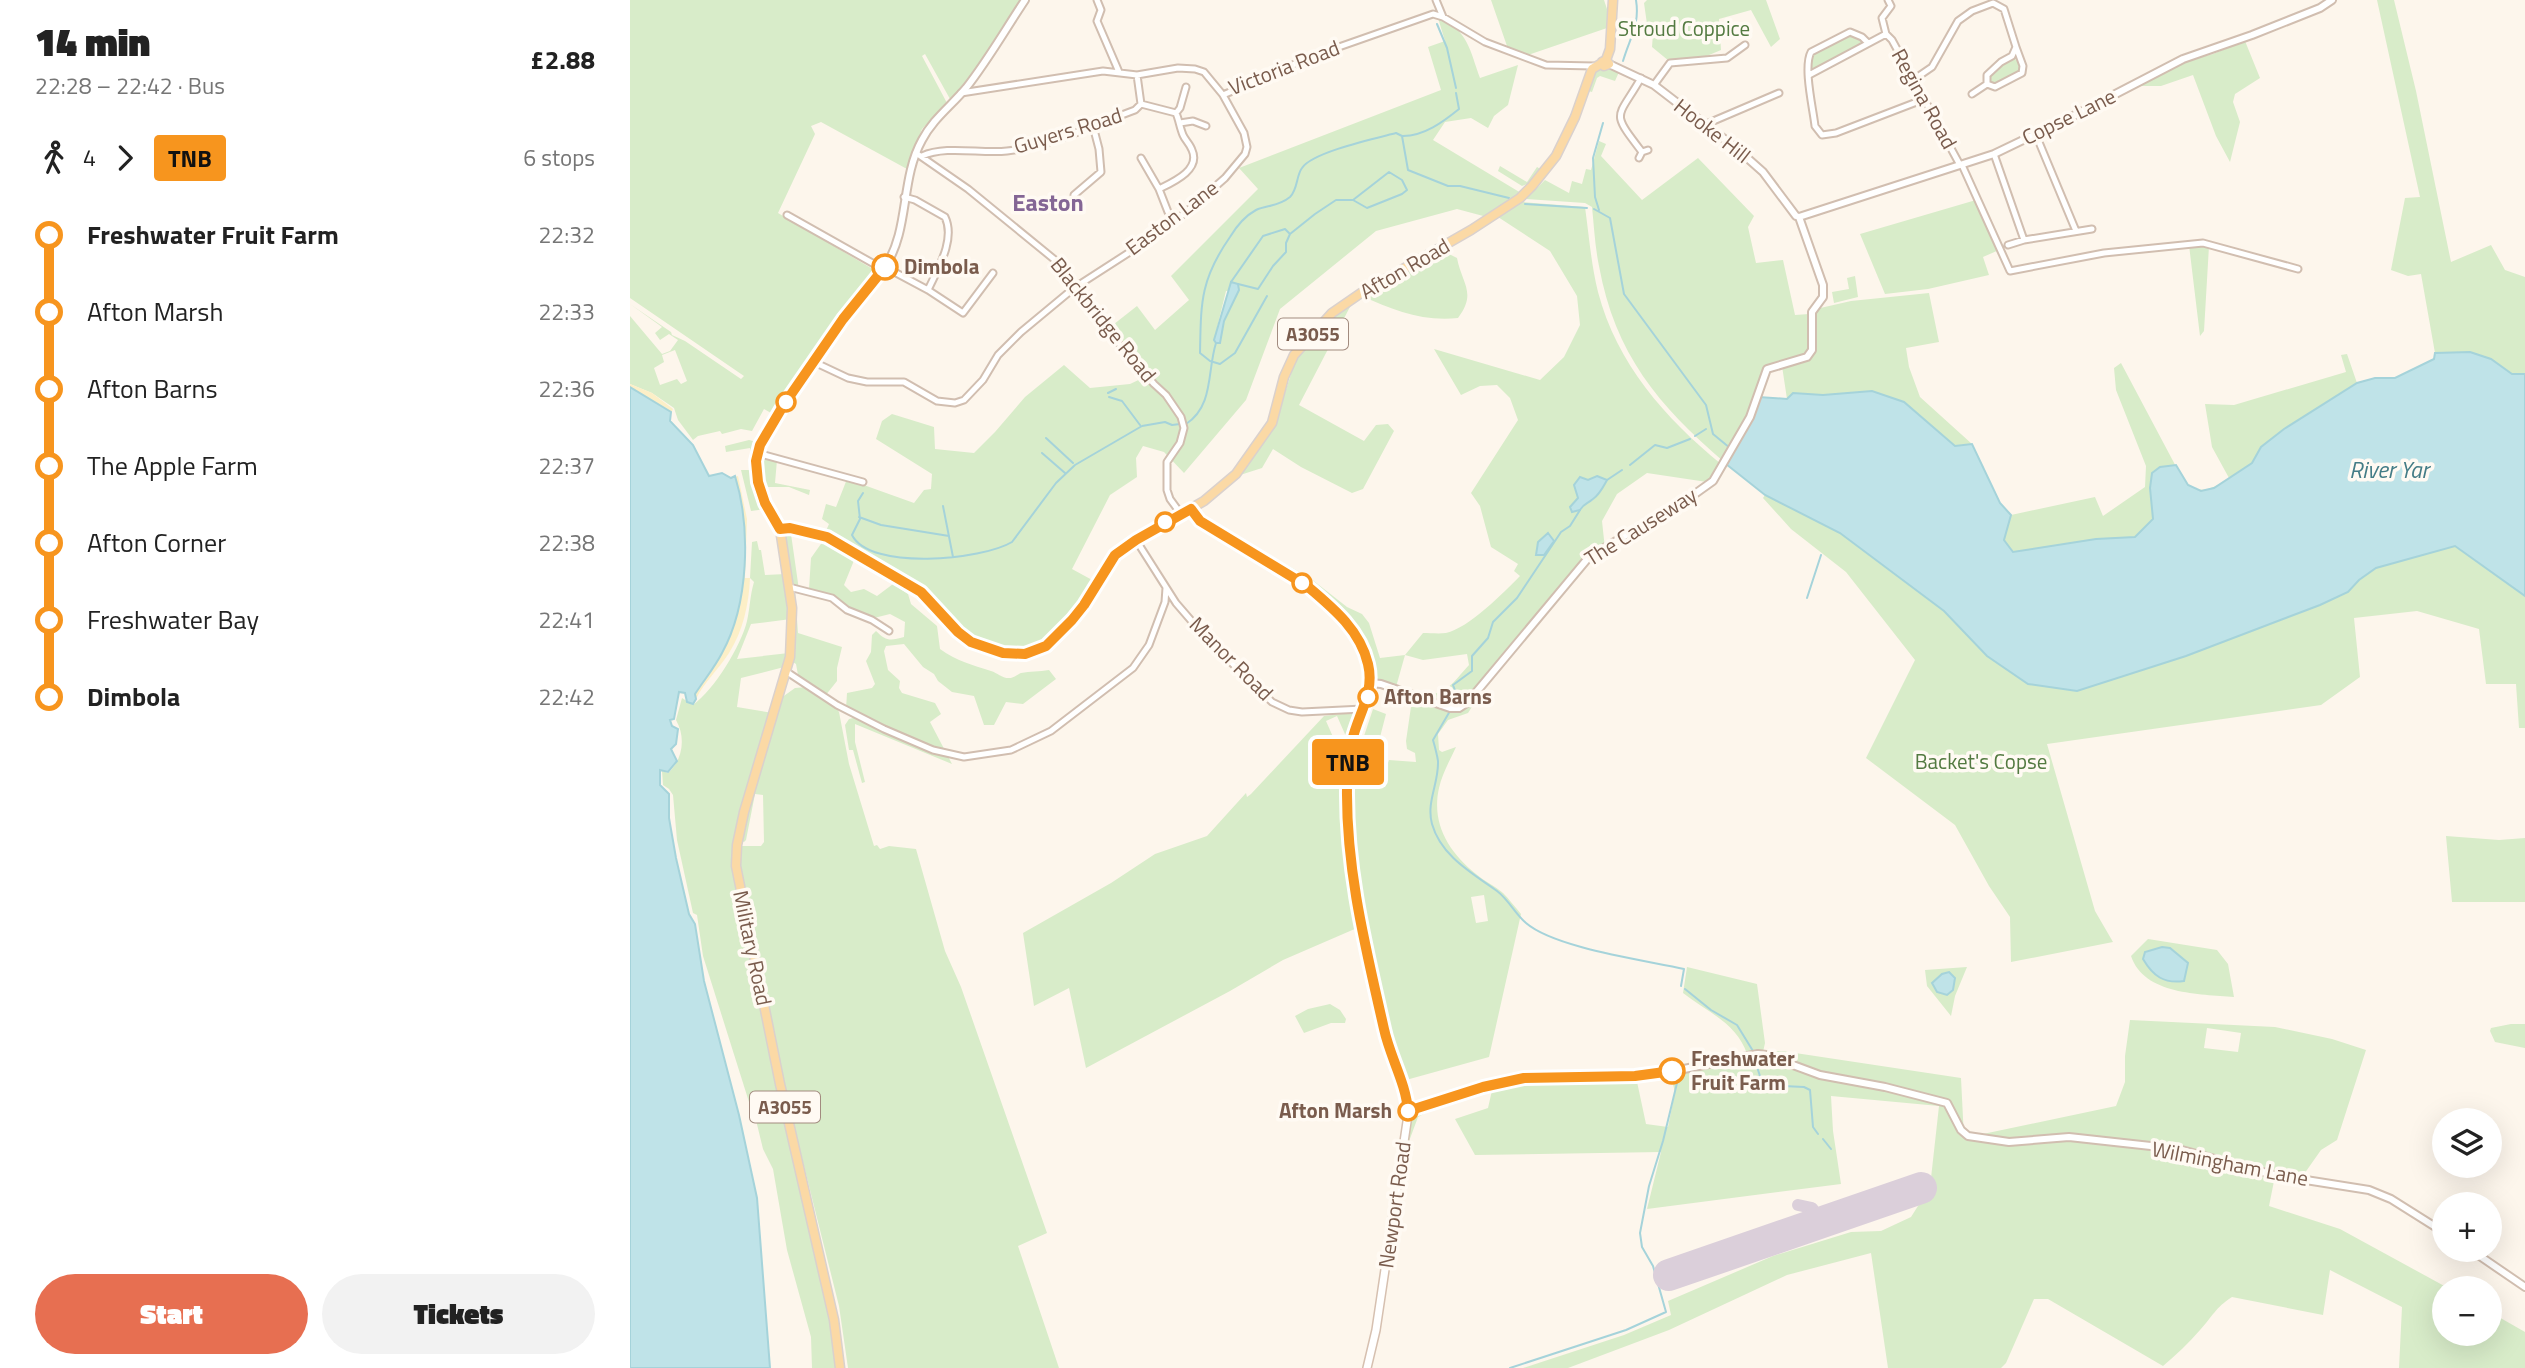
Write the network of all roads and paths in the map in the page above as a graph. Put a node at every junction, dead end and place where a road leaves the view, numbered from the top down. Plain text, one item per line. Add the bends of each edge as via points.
1 (1025, 0) edge
2 (1097, 0) edge
3 (1435, 0) edge
4 (1613, 0) edge
5 (1888, 0) edge
6 (2332, 0) edge
7 (1109, 8) dead end
8 (1101, 10) junction
9 (1430, 15) junction
10 (1445, 18) junction
11 (1886, 34) junction
12 (1868, 43) junction
13 (1745, 46) dead end
14 (2016, 47) junction
15 (1603, 63) junction
16 (1119, 72) junction
17 (1137, 75) junction
18 (1809, 75) junction
19 (1641, 78) junction
20 (1913, 80) junction
21 (1987, 84) junction
22 (1654, 85) junction
23 (1186, 87) dead end
24 (961, 93) junction
25 (1779, 93) dead end
26 (1972, 93) dead end
27 (1223, 95) junction
28 (1922, 100) junction
29 (1141, 104) junction
30 (1176, 113) junction
31 (1180, 123) junction
32 (1704, 125) junction
33 (1093, 126) junction
34 (1206, 126) dead end
35 (2036, 135) junction
36 (1643, 153) dead end
37 (1994, 154) junction
38 (919, 155) junction
39 (1141, 158) dead end
40 (1961, 165) junction
41 (1159, 189) junction
42 (1074, 195) dead end
43 (904, 197) junction
44 (1168, 212) dead end
45 (787, 215) dead end
46 (1799, 217) junction
47 (2092, 229) dead end
48 (2076, 231) junction
49 (2024, 240) junction
50 (2008, 245) dead end
51 (884, 268) junction
52 (2298, 270) dead end
53 (993, 273) dead end
54 (1074, 288) junction
55 (928, 290) junction
56 (1819, 303) joint
57 (814, 362) junction
58 (757, 453) junction
59 (863, 482) dead end
60 (1191, 509) junction
61 (1181, 514) junction
62 (780, 529) junction
63 (1136, 540) junction
64 (789, 587) junction
65 (1166, 588) junction
66 (1165, 602) junction
67 (1176, 603) junction
68 (889, 631) dead end
69 (788, 672) junction
70 (1370, 682) junction
71 (1363, 709) junction
72 (1408, 1111) junction
73 (2432, 1225) edge
74 (2489, 1262) edge
75 (2525, 1287) edge
76 (840, 1368) edge
77 (1367, 1368) edge

1 - 24 street
2 - 8 street
3 - 9 street
3 - 10 street
4 - 15 main road, A3055 via 1610,49
5 - 11 street via 1891,6 1882,18
6 - 35 street, Copse Lane via 2212,51 2183,58
7 - 8 street
8 - 16 street via 1097,21
9 - 10 street, Victoria Road
9 - 27 street, Victoria Road via 1295,63
10 - 15 street via 1485,42 1546,65
11 - 12 street
11 - 20 street, Regina Road
12 - 18 street
12 - 18 street via 1850,32 1811,52
13 - 22 street via 1727,58 1670,63
14 - 20 street via 2004,9 1993,3 1958,21 1932,67
14 - 21 street via 2012,56 1987,75
14 - 21 street via 2022,73 1994,87
15 - 19 street, Hooke Hill
15 - 60 main road, Afton Road / A3055 via 1553,160 1520,198 1332,313 1294,355 1272,423 1251,455 1219,489
16 - 17 street, Victoria Road
16 - 24 street, Victoria Road
17 - 27 street, Victoria Road via 1195,69 1204,72
17 - 29 street, Guyers Road
18 - 28 street via 1815,126 1822,135
19 - 22 street, Hooke Hill
19 - 36 street via 1619,116
20 - 28 street, Regina Road
21 - 26 street
22 - 32 street, Hooke Hill
23 - 30 street
24 - 38 street via 938,116
25 - 32 street
27 - 54 street, Easton Lane via 1248,142 1245,154 1185,213
28 - 40 street, Regina Road
29 - 30 street
29 - 33 street, Guyers Road
30 - 31 street
31 - 34 street
31 - 41 street via 1194,159 1186,173
32 - 46 street, Hooke Hill via 1756,166
33 - 38 street, Guyers Road via 1007,151
33 - 42 street via 1101,172
35 - 37 street, Copse Lane
35 - 48 street
37 - 40 street, Copse Lane
37 - 49 street
38 - 43 street
38 - 54 street, Blackbridge Road via 1055,260
39 - 41 street
40 - 46 street, Copse Lane
40 - 52 street, Regina Road via 2010,271 2104,253 2203,243
41 - 44 street
43 - 51 street via 898,238
43 - 55 street via 947,222 944,252
45 - 51 street
46 - 56 street, Hooke Hill via 1822,279
47 - 48 street
48 - 49 street
49 - 50 street
51 - 55 street
51 - 57 street
53 - 55 street via 963,313
54 - 57 street, Easton Lane via 1021,332 998,355 974,391 955,403 937,401 904,382 848,378
54 - 61 street, Blackbridge Road via 1182,419 1180,443 1167,463 1170,499
56 - 70 street, The Causeway via 1811,316 1811,353 1763,374 1753,411 1713,481 1589,557 1461,707 1450,708
57 - 58 street
58 - 59 street
58 - 62 street via 761,493
60 - 61 main road, Afton Road / A3055
60 - 70 main road, Newport Road via 1200,521 1307,586 1336,611 1360,644
61 - 63 main road, Afton Road / A3055
62 - 63 main road, Afton Road / A3055 via 834,540 921,592 971,642 1013,655 1046,646 1084,605 1115,555
62 - 64 main road, Military Road / A3055
63 - 65 street, Manor Road
64 - 68 street via 832,597
64 - 69 main road, Military Road / A3055
65 - 66 street
65 - 67 street, Manor Road
66 - 67 street
66 - 69 street via 1149,645 1133,668 1051,731 1011,750 964,757 933,750 837,705
67 - 71 street, Manor Road via 1272,702 1301,712
69 - 76 main road, Military Road / A3055 via 744,812 736,866 793,1147 834,1320
70 - 71 main road, Newport Road
71 - 72 main road, Newport Road via 1351,741 1348,767 1350,864 1384,1030
72 - 73 street, Wilmingham Lane via 1524,1078 1635,1076 1758,1054 1819,1075 1947,1103 1968,1136 2009,1142 2069,1137 2178,1149 2274,1175 2376,1192
72 - 77 main road, Newport Road
74 - 75 street

